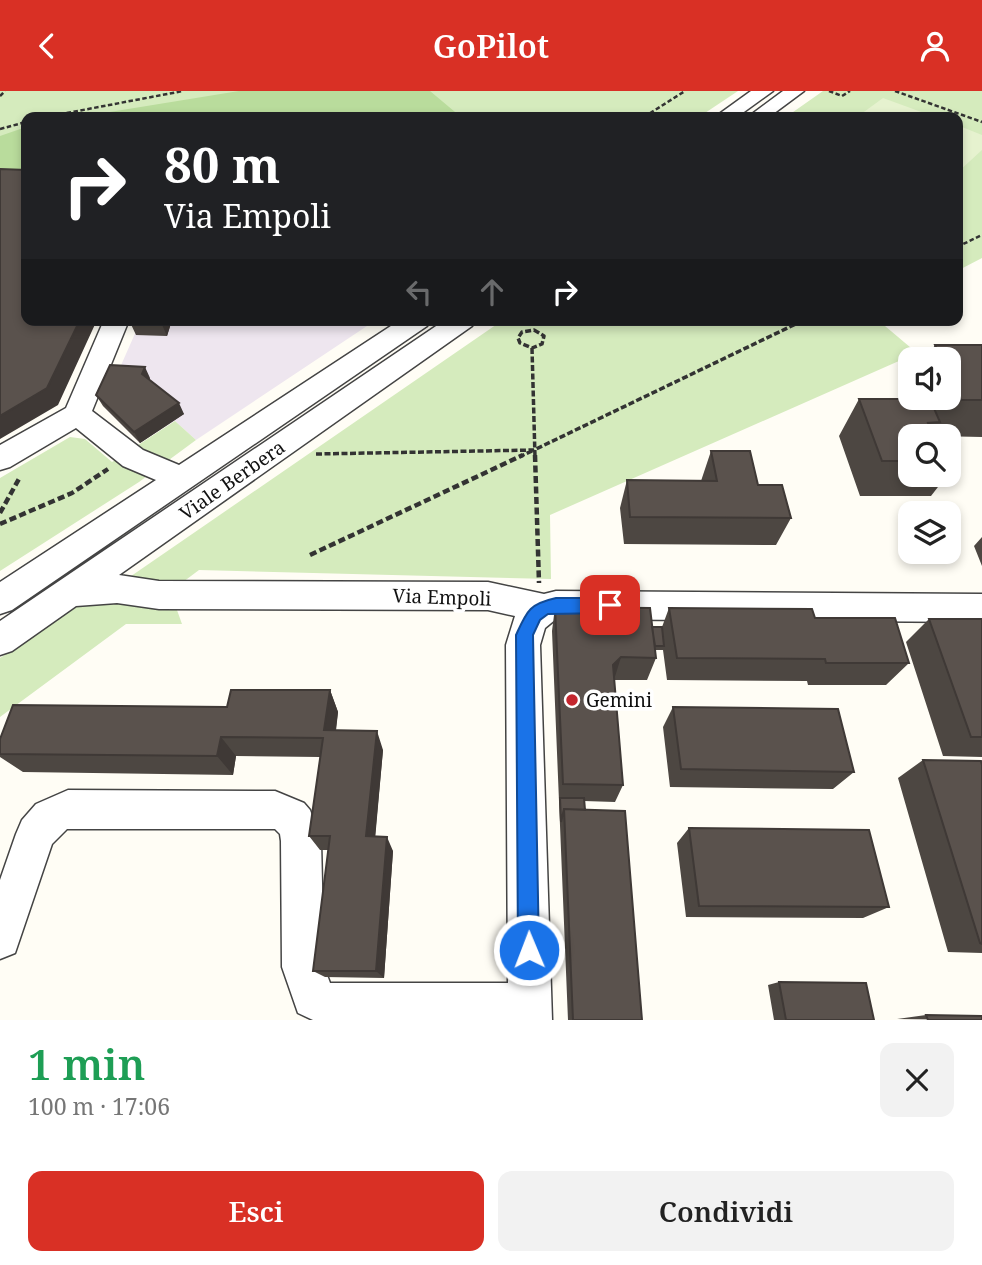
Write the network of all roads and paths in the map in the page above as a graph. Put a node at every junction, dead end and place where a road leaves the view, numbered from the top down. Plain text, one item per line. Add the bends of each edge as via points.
1 (5, 91) edge
2 (183, 91) edge
3 (685, 91) edge
4 (746, 91) edge
5 (764, 91) edge
6 (795, 91) edge
7 (829, 91) edge
8 (850, 91) edge
9 (895, 91) edge
10 (0, 96) edge
11 (72, 112) edge
12 (652, 112) edge
13 (730, 112) edge
14 (732, 112) edge
15 (764, 112) edge
16 (954, 112) edge
17 (963, 115) edge
18 (982, 122) edge
19 (21, 123) edge
20 (0, 129) edge
21 (982, 235) edge
22 (963, 244) edge
23 (114, 326) edge
24 (409, 326) edge
25 (454, 326) edge
26 (530, 326) edge
27 (792, 326) edge
28 (530, 330) junction
29 (531, 348) junction
30 (76, 414) junction
31 (534, 450) junction
32 (128, 454) junction
33 (316, 454) dead end
34 (0, 459) edge
35 (180, 478) junction
36 (0, 524) edge
37 (310, 555) dead end
38 (70, 592) junction
39 (541, 596) junction
40 (0, 600) edge
41 (982, 608) edge
42 (0, 641) edge
43 (0, 938) edge
44 (530, 1013) edge

1 - 10 path
2 - 11 path
3 - 12 path
4 - 13 street
5 - 14 street
6 - 15 street
7 - 8 path via 842,96
9 - 16 path
17 - 18 path
19 - 20 path
21 - 22 path
23 - 30 street
24 - 35 street, Viale Berbera
25 - 38 street, Viale Berbera
26 - 28 path
27 - 31 path
28 - 29 path via 518,338
28 - 29 path via 545,339
29 - 31 path
30 - 32 street
30 - 34 street
31 - 33 path
31 - 37 path
31 - 39 path
32 - 35 street
32 - 36 path via 72,493
35 - 40 street, Viale Berbera
38 - 39 street, Via Empoli
38 - 42 street, Viale Berbera
39 - 41 street, Via Empoli via 556,605
39 - 44 street via 523,645
43 - 44 street via 36,834 56,812 275,810 297,822 301,841 303,967 313,998 330,1005

